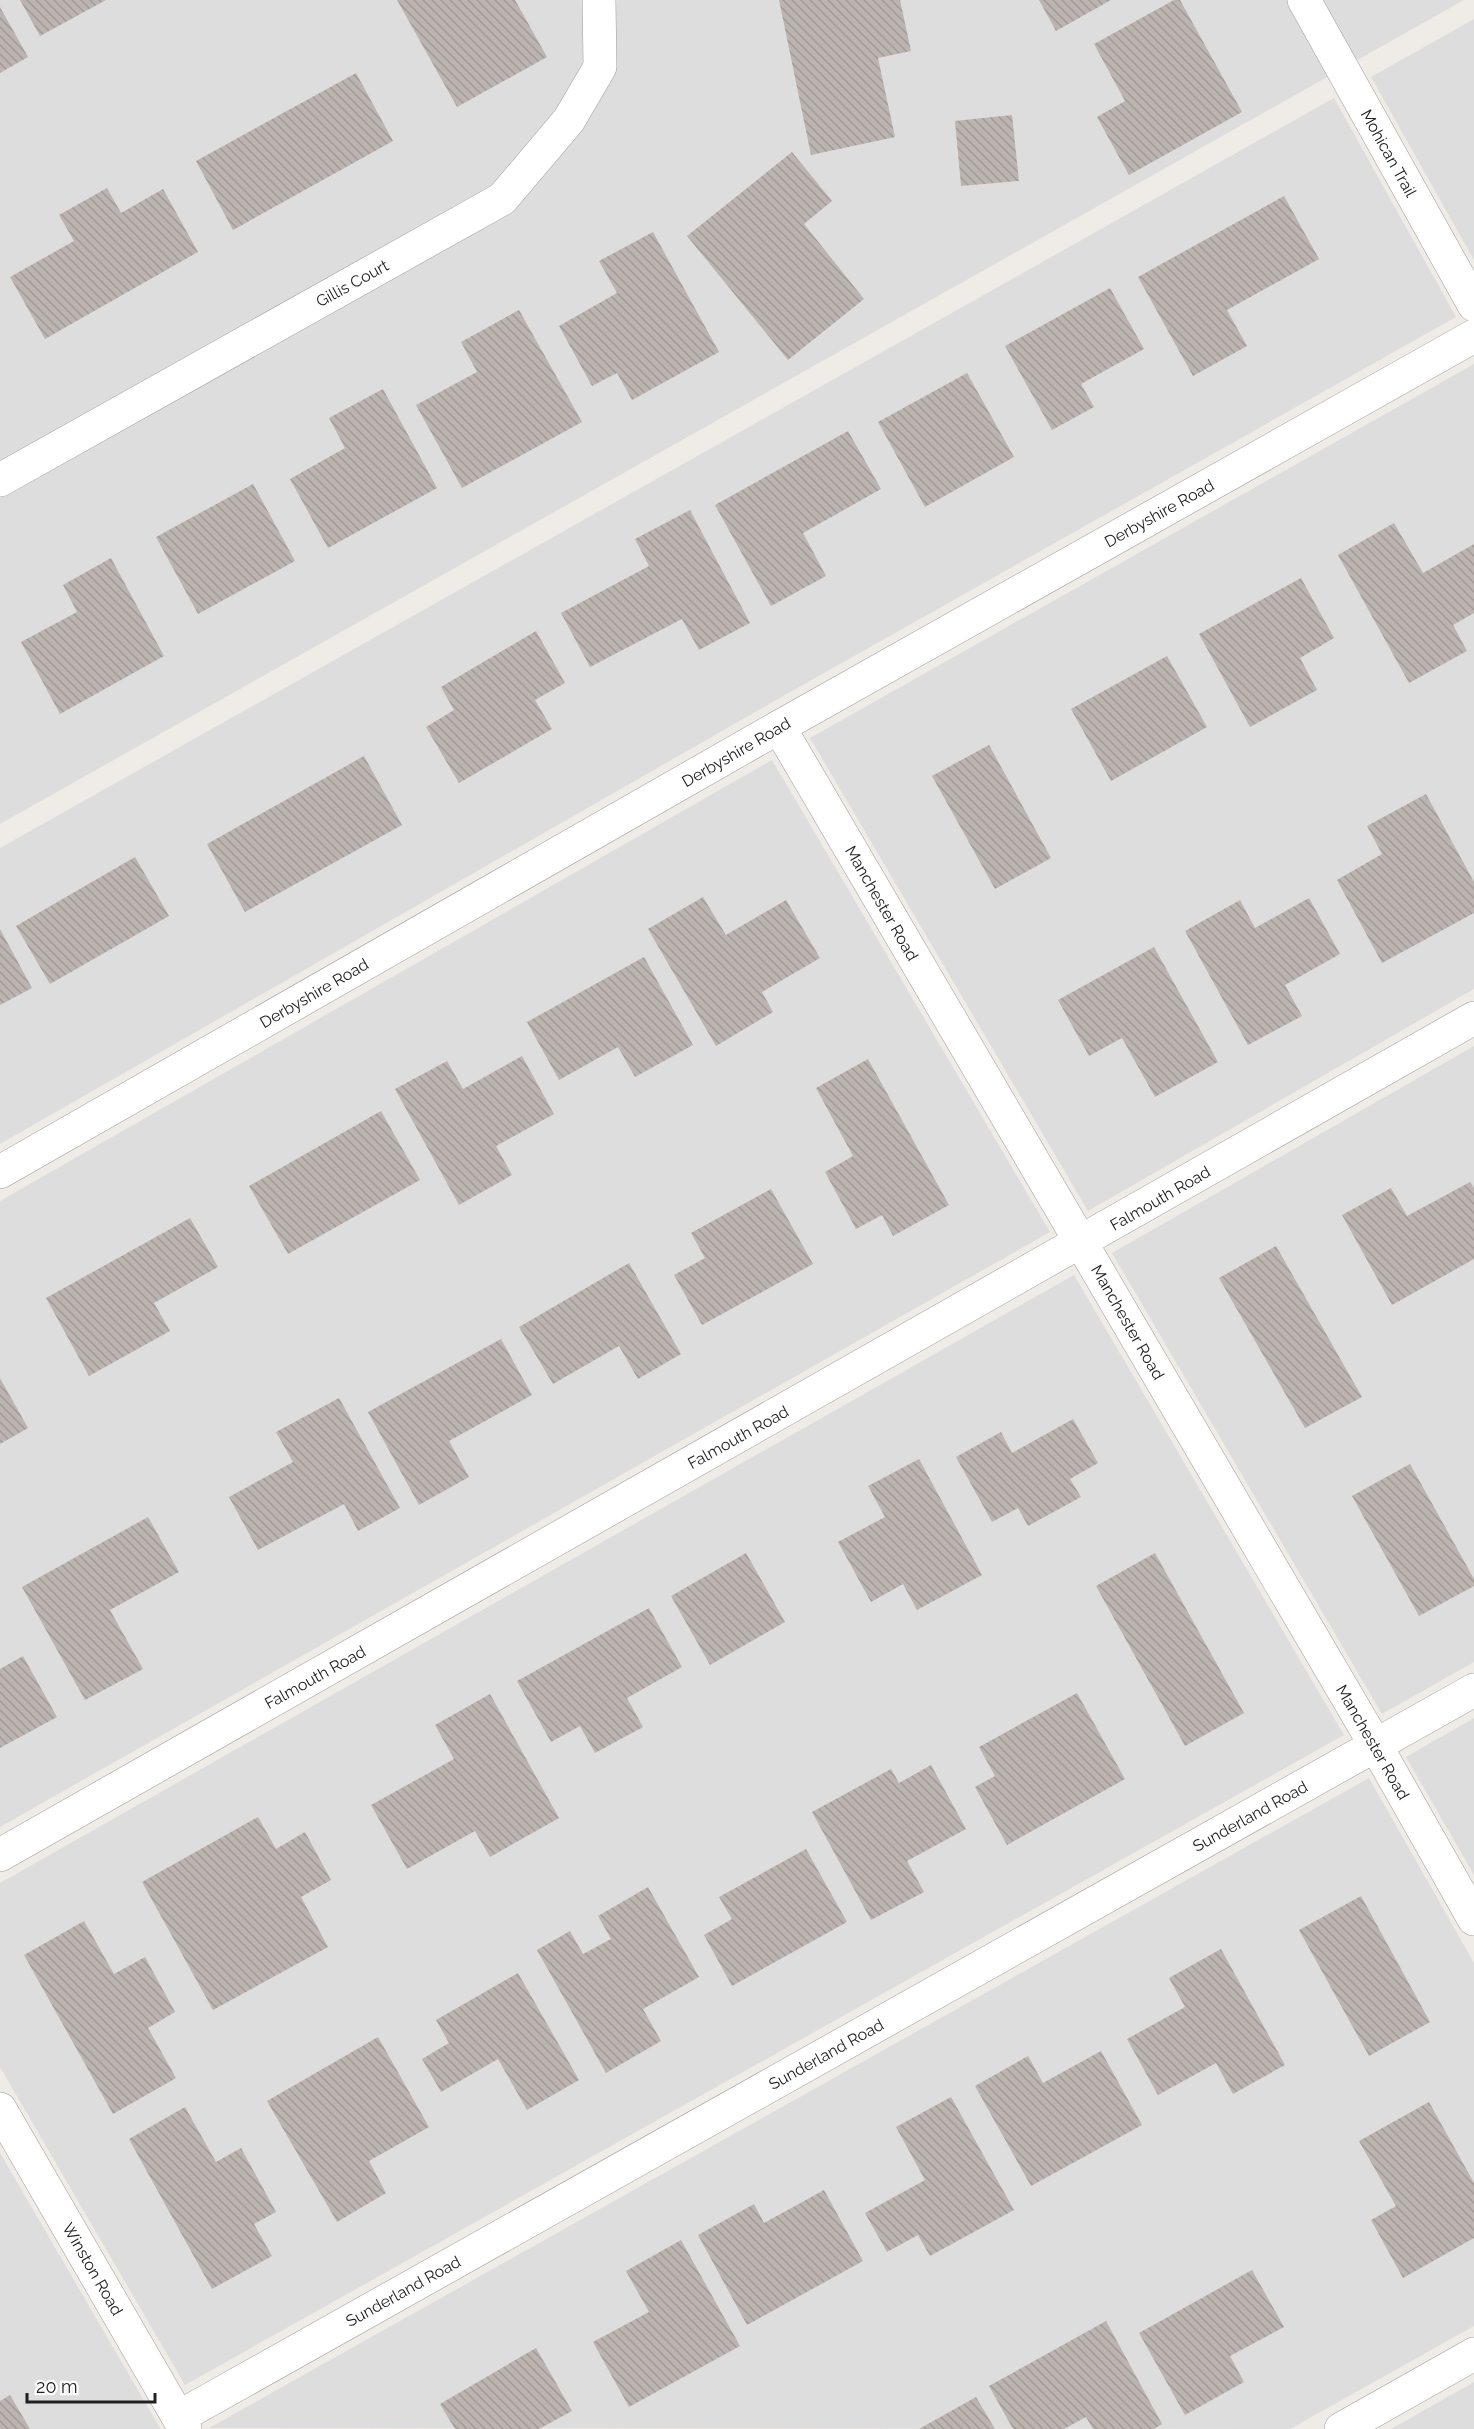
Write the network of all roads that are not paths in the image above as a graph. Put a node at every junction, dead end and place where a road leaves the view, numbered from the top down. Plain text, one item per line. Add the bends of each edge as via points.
1 (599, 0) edge
2 (1304, 0) edge
3 (1474, 305) edge
4 (1474, 336) edge
5 (0, 480) edge
6 (778, 727) junction
7 (1474, 1018) edge
8 (0, 1172) edge
9 (1081, 1243) junction
10 (1474, 1690) edge
11 (1376, 1746) junction
12 (0, 1855) edge
13 (1474, 1919) edge
14 (0, 2109) edge
15 (1474, 2354) edge
16 (182, 2423) edge
17 (1341, 2429) edge

1 - 5 street, Gillis Court via 600,67 569,120 502,199
2 - 3 street, Mohican Trail
4 - 6 street, Derbyshire Road
6 - 8 street, Derbyshire Road
6 - 9 street, Manchester Road
7 - 9 street, Falmouth Road
9 - 11 street, Manchester Road
9 - 12 street, Falmouth Road
10 - 11 street, Sunderland Road
11 - 13 street, Manchester Road
11 - 16 street, Sunderland Road
14 - 16 street, Winston Road
15 - 17 street

